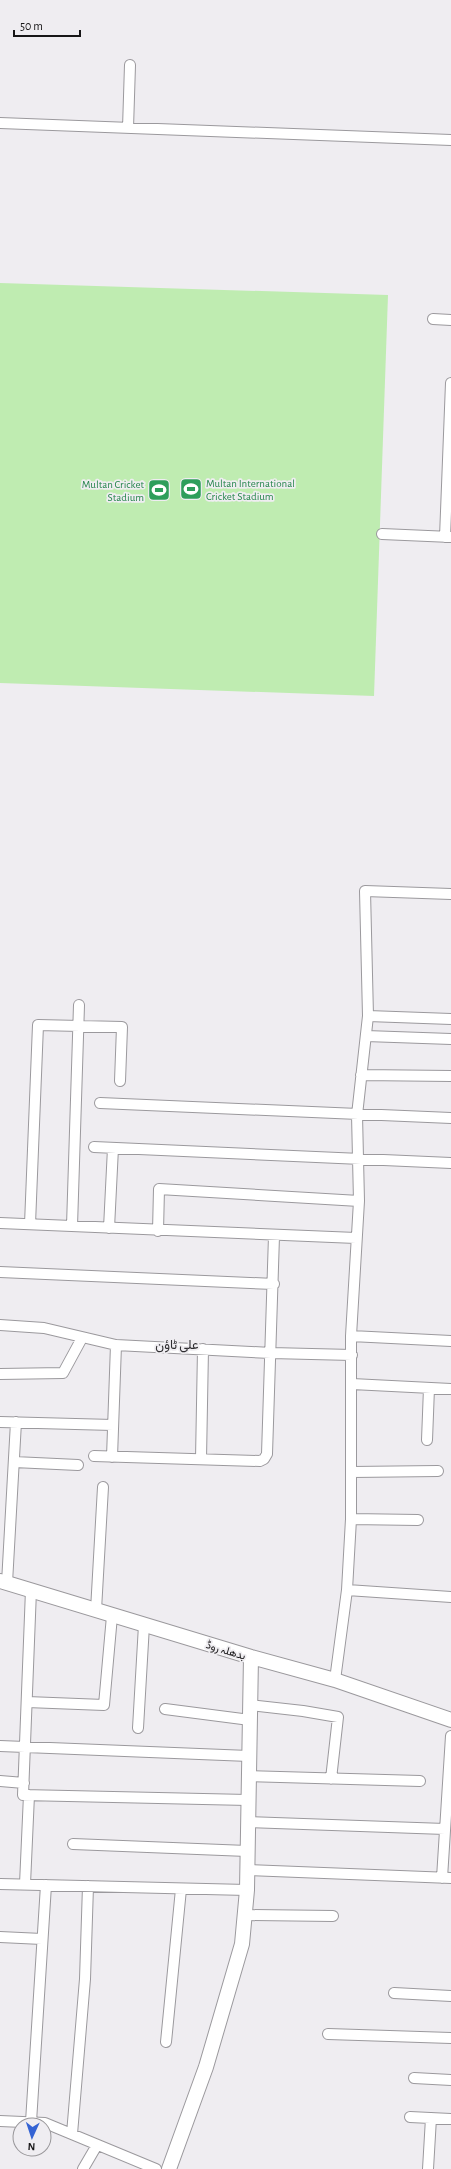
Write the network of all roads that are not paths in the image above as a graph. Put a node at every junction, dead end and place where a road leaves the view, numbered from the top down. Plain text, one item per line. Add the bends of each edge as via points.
1 (130, 66) dead end
2 (0, 123) edge
3 (128, 128) junction
4 (451, 140) edge
5 (433, 319) dead end
6 (451, 320) edge
7 (451, 383) edge
8 (382, 534) dead end
9 (448, 537) edge
10 (451, 894) edge
11 (79, 1005) dead end
12 (368, 1016) junction
13 (451, 1019) edge
14 (78, 1026) junction
15 (366, 1036) junction
16 (451, 1039) edge
17 (361, 1075) junction
18 (451, 1076) edge
19 (120, 1082) dead end
20 (100, 1103) dead end
21 (357, 1115) junction
22 (451, 1118) edge
23 (94, 1147) dead end
24 (113, 1148) junction
25 (357, 1159) junction
26 (451, 1163) edge
27 (359, 1201) junction
28 (0, 1223) edge
29 (30, 1224) junction
30 (72, 1226) junction
31 (109, 1228) junction
32 (158, 1230) junction
33 (274, 1236) junction
34 (356, 1238) junction
35 (0, 1272) edge
36 (274, 1284) junction
37 (0, 1325) edge
38 (351, 1336) junction
39 (82, 1338) junction
40 (451, 1341) edge
41 (116, 1345) junction
42 (203, 1349) junction
43 (271, 1353) junction
44 (352, 1354) junction
45 (0, 1374) edge
46 (352, 1384) junction
47 (429, 1388) junction
48 (451, 1389) edge
49 (0, 1422) edge
50 (16, 1422) junction
51 (113, 1425) junction
52 (427, 1440) dead end
53 (94, 1456) dead end
54 (112, 1456) junction
55 (201, 1459) junction
56 (14, 1462) junction
57 (78, 1465) dead end
58 (438, 1471) dead end
59 (352, 1472) junction
60 (103, 1487) dead end
61 (351, 1519) junction
62 (418, 1520) dead end
63 (3, 1582) edge
64 (31, 1590) junction
65 (347, 1590) junction
66 (451, 1597) edge
67 (96, 1610) junction
68 (112, 1616) junction
69 (144, 1625) junction
70 (251, 1657) junction
71 (335, 1680) junction
72 (27, 1702) junction
73 (250, 1704) junction
74 (165, 1709) dead end
75 (250, 1720) junction
76 (451, 1720) edge
77 (138, 1728) dead end
78 (451, 1736) edge
79 (0, 1746) edge
80 (25, 1747) junction
81 (249, 1756) junction
82 (249, 1776) junction
83 (331, 1779) junction
84 (0, 1781) edge
85 (420, 1781) dead end
86 (24, 1783) junction
87 (29, 1795) junction
88 (248, 1800) junction
89 (248, 1822) junction
90 (445, 1829) junction
91 (73, 1844) dead end
92 (247, 1851) junction
93 (247, 1870) junction
94 (447, 1878) edge
95 (0, 1884) edge
96 (25, 1884) junction
97 (46, 1885) junction
98 (88, 1886) junction
99 (181, 1888) junction
100 (247, 1890) junction
101 (244, 1915) junction
102 (333, 1916) dead end
103 (0, 1937) edge
104 (42, 1939) junction
105 (394, 1993) dead end
106 (451, 1996) edge
107 (328, 2034) dead end
108 (451, 2038) edge
109 (166, 2042) dead end
110 (414, 2078) dead end
111 (451, 2080) edge
112 (31, 2117) edge
113 (410, 2117) dead end
114 (431, 2118) junction
115 (451, 2119) edge
116 (0, 2121) edge
117 (12, 2121) edge
118 (52, 2126) edge
119 (72, 2134) junction
120 (97, 2144) junction
121 (83, 2169) edge
122 (156, 2169) edge
123 (169, 2169) edge
124 (428, 2169) edge

1 - 3 street
2 - 3 street
3 - 4 street
5 - 6 street
7 - 9 street
8 - 9 street
10 - 12 street via 364,891
11 - 14 street
12 - 13 street
12 - 15 street
14 - 19 street via 122,1027
14 - 29 street via 38,1025
14 - 30 street
15 - 16 street
15 - 17 street
17 - 18 street
17 - 21 street
20 - 21 street
21 - 22 street
21 - 25 street
23 - 24 street
24 - 25 street
24 - 31 street
25 - 26 street
25 - 27 street
27 - 32 street via 159,1189
27 - 34 street
28 - 29 street
29 - 30 street
30 - 31 street
31 - 32 street
32 - 33 street
33 - 34 street
33 - 36 street
34 - 38 street
35 - 36 street
36 - 43 street
37 - 39 street via 44,1328
38 - 40 street
38 - 44 street
39 - 41 street
39 - 45 street via 63,1374
41 - 42 street
41 - 51 street
42 - 43 street
42 - 55 street
43 - 44 street
43 - 55 street via 267,1454 264,1459
44 - 46 street
46 - 47 street
46 - 59 street
47 - 48 street
47 - 52 street
49 - 50 street
50 - 51 street
50 - 56 street
51 - 54 street
53 - 54 street
54 - 55 street
56 - 57 street
56 - 63 street
58 - 59 street
59 - 61 street
60 - 67 street
61 - 62 street
61 - 65 street
63 - 64 street, بدھلہ روڈ
64 - 67 street, بدھلہ روڈ
64 - 72 street
65 - 66 street
65 - 71 street
67 - 68 street, بدھلہ روڈ
68 - 69 street, بدھلہ روڈ
68 - 72 street via 104,1705
69 - 70 street, بدھلہ روڈ
69 - 77 street
70 - 71 street, بدھلہ روڈ
70 - 73 street
71 - 76 street, بدھلہ روڈ
72 - 80 street
73 - 75 street
73 - 83 street via 338,1717
74 - 75 street
75 - 81 street
78 - 90 street
79 - 80 street
80 - 81 street
80 - 86 street
81 - 82 street
82 - 83 street
82 - 88 street
83 - 85 street
84 - 86 street
86 - 87 street via 23,1795
87 - 88 street
87 - 96 street
88 - 89 street
89 - 90 street
89 - 92 street
90 - 94 street
91 - 92 street
92 - 93 street
93 - 94 street
93 - 100 street
95 - 96 street
96 - 97 street
97 - 98 street
97 - 104 street
98 - 99 street
98 - 119 street via 85,1979
99 - 100 street
99 - 109 street
100 - 101 street
101 - 102 street
101 - 123 street via 242,1944 208,2059
103 - 104 street
104 - 112 street
105 - 106 street
107 - 108 street
110 - 111 street
113 - 114 street
114 - 115 street
114 - 124 street
116 - 117 street
118 - 119 street
119 - 120 street
120 - 121 street
120 - 122 street

